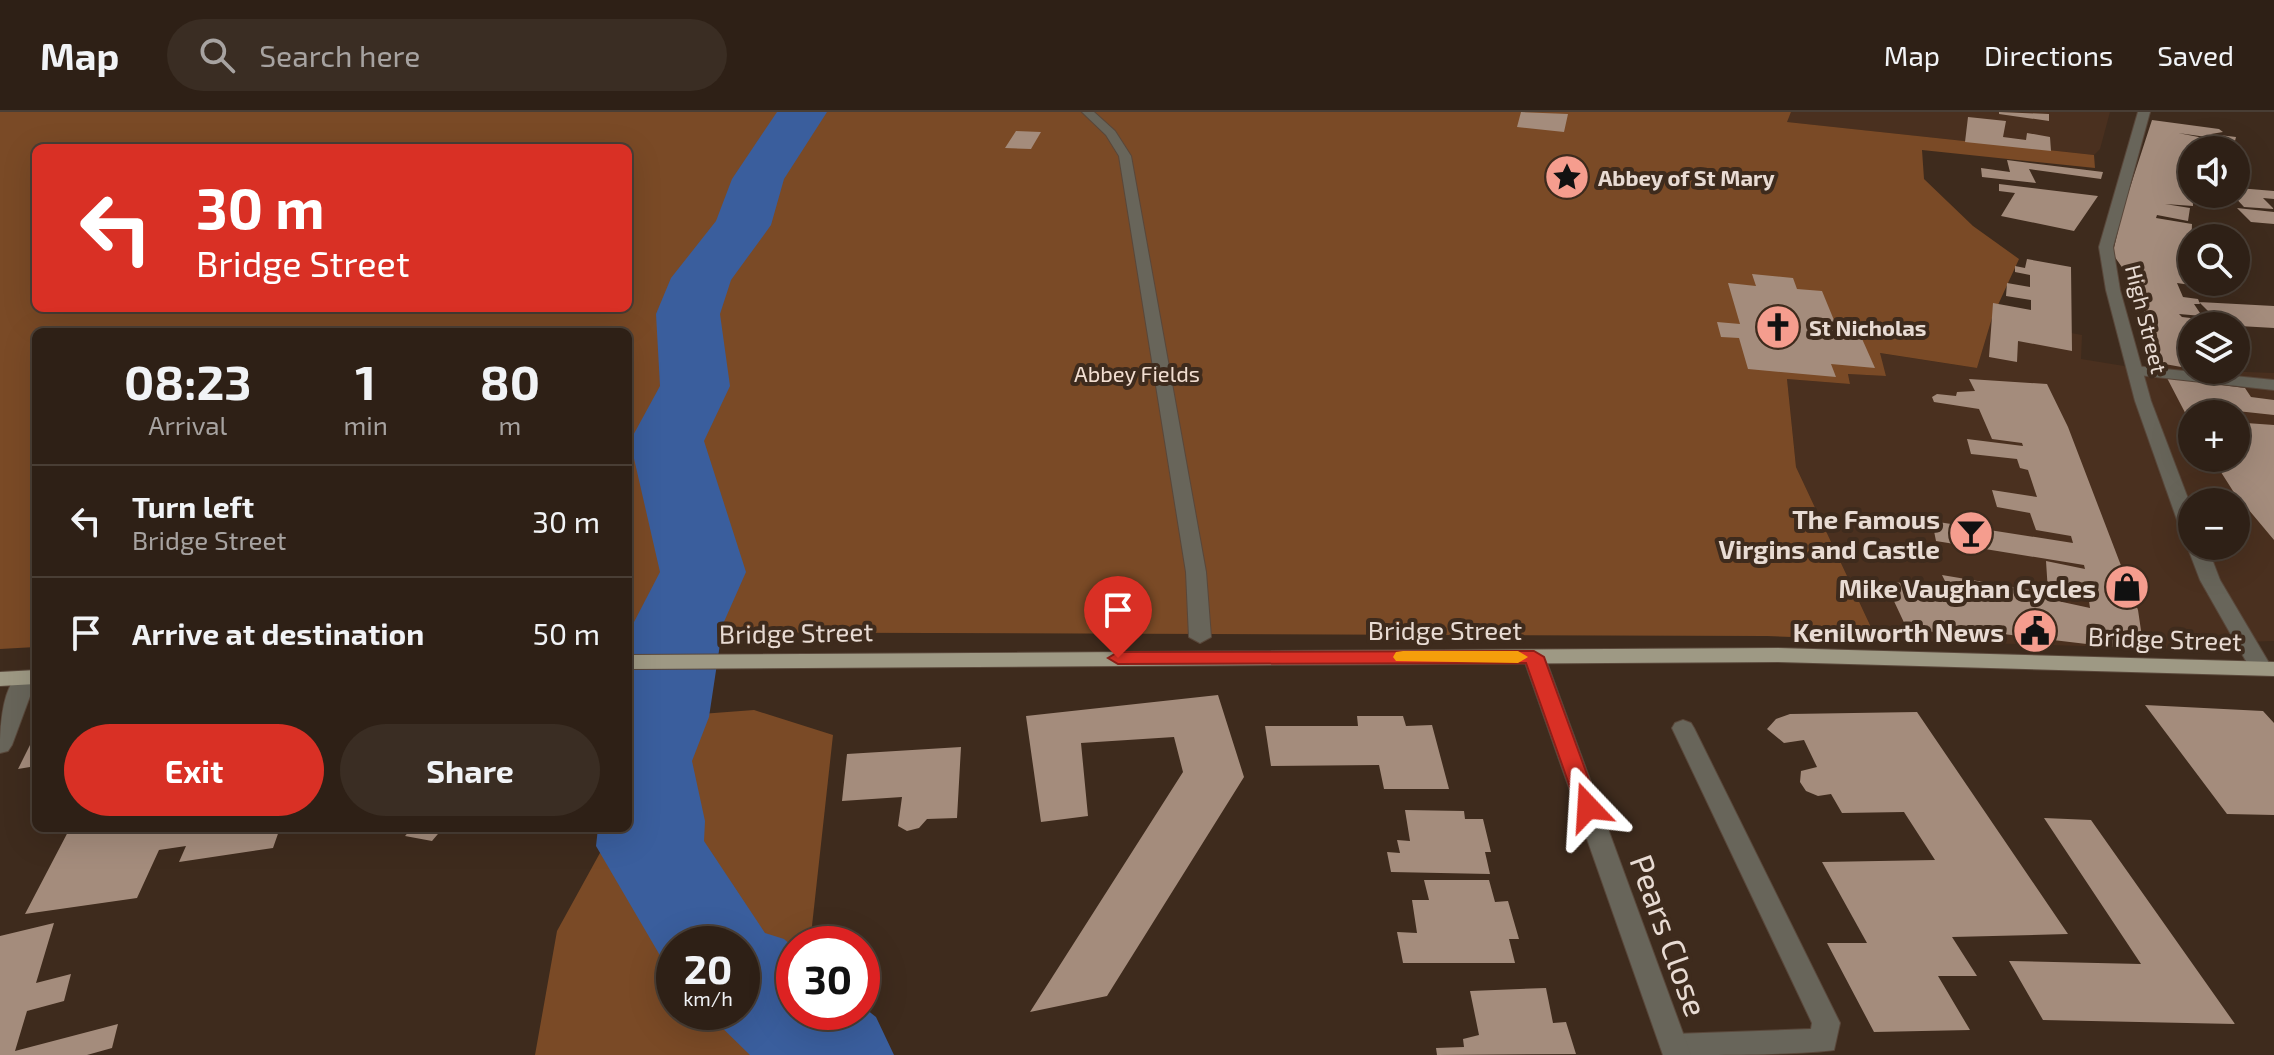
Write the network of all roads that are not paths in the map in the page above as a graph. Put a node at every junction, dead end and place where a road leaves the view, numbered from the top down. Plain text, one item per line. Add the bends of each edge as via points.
1 (1088, 112) edge
2 (2144, 112) edge
3 (2135, 371) junction
4 (2274, 385) edge
5 (2178, 499) edge
6 (2202, 560) edge
7 (1200, 637) dead end
8 (1534, 657) junction
9 (632, 662) edge
10 (2270, 673) edge
11 (31, 678) edge
12 (0, 679) edge
13 (1683, 728) dead end
14 (0, 745) edge
15 (1676, 1050) edge

1 - 7 street via 1111,133 1125,156 1196,572
2 - 3 street, High Street via 2106,247
3 - 4 street
3 - 5 street, High Street
6 - 10 street
8 - 9 main road, Bridge Street
8 - 10 main road, Bridge Street via 1778,655
8 - 15 street, Pears Close
11 - 12 main road
11 - 14 street
13 - 15 street via 1826,1023 1824,1041

